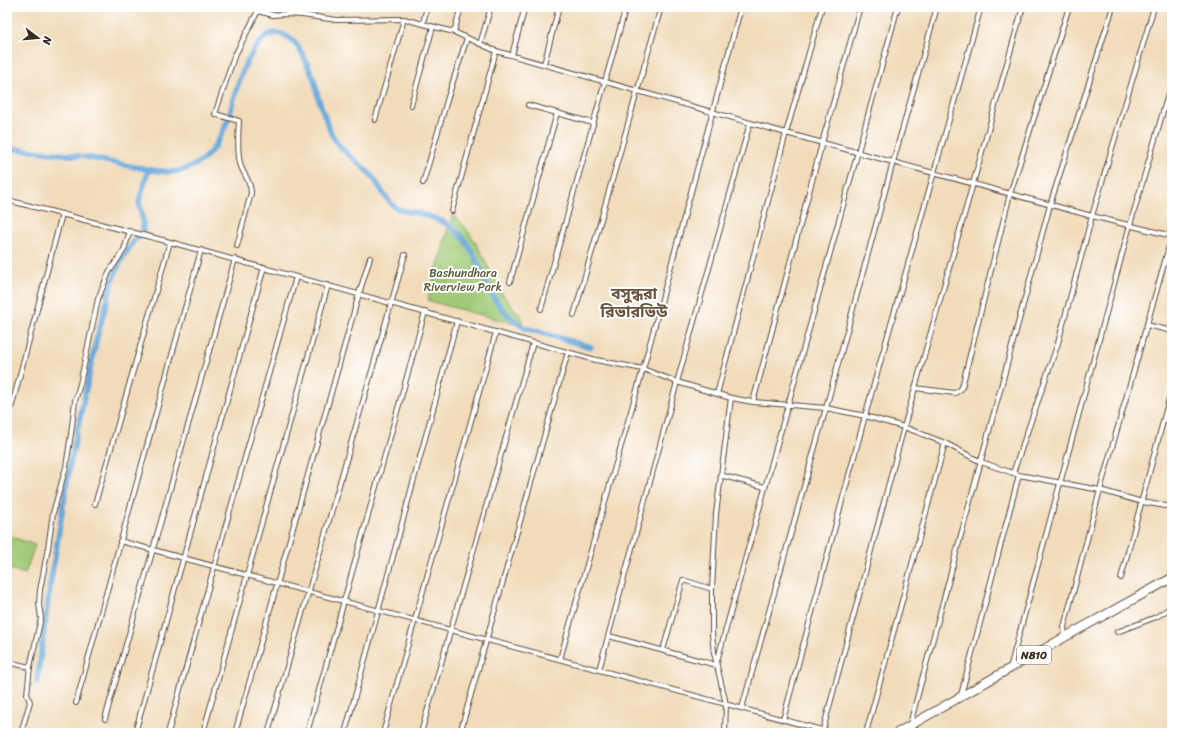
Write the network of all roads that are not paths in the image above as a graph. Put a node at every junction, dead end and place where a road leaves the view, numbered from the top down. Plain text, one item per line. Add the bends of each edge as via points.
1 (427, 7) edge
2 (461, 7) edge
3 (491, 7) edge
4 (526, 7) edge
5 (559, 7) edge
6 (626, 7) edge
7 (661, 7) edge
8 (741, 7) edge
9 (822, 7) edge
10 (860, 7) edge
11 (898, 7) edge
12 (937, 7) edge
13 (981, 7) edge
14 (1024, 7) edge
15 (1069, 7) edge
16 (1113, 7) edge
17 (1154, 7) edge
18 (259, 9) edge
19 (404, 19) junction
20 (423, 23) junction
21 (433, 27) junction
22 (454, 32) junction
23 (467, 38) junction
24 (480, 44) junction
25 (496, 51) junction
26 (512, 55) junction
27 (544, 64) junction
28 (605, 82) junction
29 (1172, 89) edge
30 (638, 91) junction
31 (528, 105) dead end
32 (411, 106) dead end
33 (713, 112) junction
34 (557, 113) junction
35 (375, 120) dead end
36 (750, 123) junction
37 (593, 124) junction
38 (786, 133) junction
39 (822, 143) junction
40 (857, 153) junction
41 (893, 162) junction
42 (934, 173) junction
43 (423, 183) dead end
44 (972, 184) junction
45 (1010, 194) junction
46 (7, 200) edge
47 (1050, 205) junction
48 (452, 211) dead end
49 (62, 214) junction
50 (1092, 216) junction
51 (1130, 225) junction
52 (130, 231) junction
53 (1172, 236) edge
54 (170, 242) junction
55 (237, 246) dead end
56 (201, 250) junction
57 (405, 255) dead end
58 (370, 258) dead end
59 (235, 260) junction
60 (264, 267) junction
61 (296, 277) junction
62 (510, 282) dead end
63 (328, 285) junction
64 (359, 294) junction
65 (391, 303) junction
66 (541, 309) dead end
67 (425, 312) junction
68 (574, 315) dead end
69 (457, 321) junction
70 (1147, 324) junction
71 (1172, 331) edge
72 (496, 332) junction
73 (533, 343) junction
74 (568, 352) junction
75 (643, 369) junction
76 (676, 382) junction
77 (915, 388) junction
78 (1172, 388) edge
79 (717, 394) junction
80 (731, 398) junction
81 (753, 402) junction
82 (788, 405) junction
83 (826, 408) junction
84 (7, 409) edge
85 (865, 416) junction
86 (904, 427) junction
87 (945, 443) junction
88 (981, 462) junction
89 (1013, 473) junction
90 (720, 475) junction
91 (1019, 475) junction
92 (1059, 482) junction
93 (766, 487) junction
94 (1100, 490) junction
95 (1142, 502) junction
96 (95, 504) dead end
97 (1172, 507) edge
98 (120, 541) junction
99 (152, 550) junction
100 (184, 558) junction
101 (214, 566) junction
102 (246, 575) junction
103 (1121, 578) dead end
104 (1172, 578) edge
105 (277, 584) junction
106 (712, 589) junction
107 (308, 592) junction
108 (343, 601) junction
109 (1172, 607) edge
110 (379, 611) junction
111 (415, 621) junction
112 (450, 630) junction
113 (1117, 632) dead end
114 (609, 636) junction
115 (1065, 637) junction
116 (486, 640) junction
117 (663, 650) junction
118 (560, 659) junction
119 (7, 662) edge
120 (716, 665) junction
121 (30, 668) junction
122 (1010, 669) junction
123 (599, 670) junction
124 (960, 697) junction
125 (76, 703) dead end
126 (726, 704) junction
127 (742, 708) junction
128 (105, 719) dead end
129 (783, 720) junction
130 (910, 725) junction
131 (823, 730) junction
132 (21, 733) edge
133 (135, 733) edge
134 (168, 733) edge
135 (203, 733) edge
136 (236, 733) edge
137 (268, 733) edge
138 (307, 733) edge
139 (345, 733) edge
140 (384, 733) edge
141 (421, 733) edge
142 (460, 733) edge
143 (725, 733) edge
144 (833, 733) edge
145 (866, 733) edge
146 (897, 733) edge

1 - 20 street
2 - 22 street
3 - 24 street
4 - 26 street
5 - 27 street
6 - 28 street
7 - 30 street
8 - 33 street
9 - 38 street
10 - 39 street
11 - 40 street
12 - 41 street
13 - 42 street
14 - 44 street
15 - 45 street
16 - 47 street
17 - 50 street
18 - 19 street via 273,15 302,15 337,20
18 - 55 street via 234,57 215,114 239,121 240,165 251,185
19 - 20 street
19 - 35 street
20 - 21 street
21 - 22 street
21 - 32 street
22 - 23 street
23 - 24 street
23 - 43 street
24 - 25 street
25 - 26 street
25 - 48 street
26 - 27 street
27 - 28 street
28 - 30 street
28 - 37 street
29 - 51 street via 1167,98
30 - 33 street
30 - 68 street
31 - 34 street
33 - 36 street
33 - 75 street
34 - 37 street
34 - 62 street
36 - 38 street
36 - 76 street
37 - 66 street
38 - 39 street
38 - 79 street
39 - 40 street
39 - 81 street
40 - 41 street
40 - 82 street
41 - 42 street
41 - 83 street
42 - 44 street
42 - 85 street
44 - 45 street
44 - 77 street
45 - 47 street
45 - 77 street via 960,390 955,393
46 - 49 street
47 - 50 street
47 - 88 street
49 - 52 street
49 - 84 street via 11,409
50 - 51 street
50 - 89 street via 1058,343
51 - 53 street
51 - 92 street
52 - 54 street
52 - 121 street via 124,250 109,272 98,299 75,401 66,466 53,513 40,590 40,618
53 - 70 street
54 - 56 street
54 - 96 street
56 - 59 street
56 - 98 street
57 - 65 street
58 - 64 street
59 - 60 street
59 - 99 street
60 - 61 street
60 - 100 street
61 - 63 street
61 - 101 street
63 - 64 street
63 - 102 street
64 - 65 street
64 - 105 street
65 - 67 street
65 - 107 street
67 - 69 street
67 - 108 street
69 - 72 street
69 - 110 street
70 - 71 street
70 - 94 street
72 - 73 street
72 - 111 street
73 - 74 street
73 - 112 street
74 - 75 street
74 - 116 street
75 - 76 street
75 - 118 street
76 - 79 street
76 - 114 street
77 - 86 street
78 - 95 street
79 - 80 street
80 - 81 street
80 - 90 street
81 - 82 street
82 - 83 street
82 - 93 street
83 - 85 street
83 - 127 street
85 - 86 street
85 - 129 street
86 - 87 street
86 - 131 street
87 - 88 street
87 - 145 street
88 - 89 street
88 - 130 street
89 - 91 street
90 - 93 street
90 - 106 street
91 - 92 street
91 - 124 street
92 - 94 street
92 - 122 street
93 - 120 street
94 - 95 street
94 - 115 street via 1064,627
95 - 97 street
95 - 103 street
98 - 99 street
98 - 125 street
99 - 100 street
99 - 128 street
100 - 101 street
100 - 133 street
101 - 102 street
101 - 134 street
102 - 105 street
102 - 135 street
104 - 115 highway, N810
105 - 107 street
105 - 136 street
106 - 117 street via 683,580
106 - 120 street via 712,634
107 - 108 street
107 - 137 street
108 - 110 street
108 - 138 street
109 - 113 street via 1156,617
110 - 111 street
110 - 139 street
111 - 112 street
111 - 140 street
112 - 116 street
112 - 141 street
114 - 117 street
114 - 123 street
115 - 122 highway, N810
116 - 118 street
116 - 142 street
117 - 120 street
118 - 123 street
119 - 121 street
120 - 126 street
121 - 132 street via 27,694 30,702
122 - 124 highway, N810
123 - 126 street
124 - 130 highway, N810
126 - 127 street
126 - 143 street
127 - 129 street
129 - 131 street
130 - 146 highway, N810
131 - 144 street

